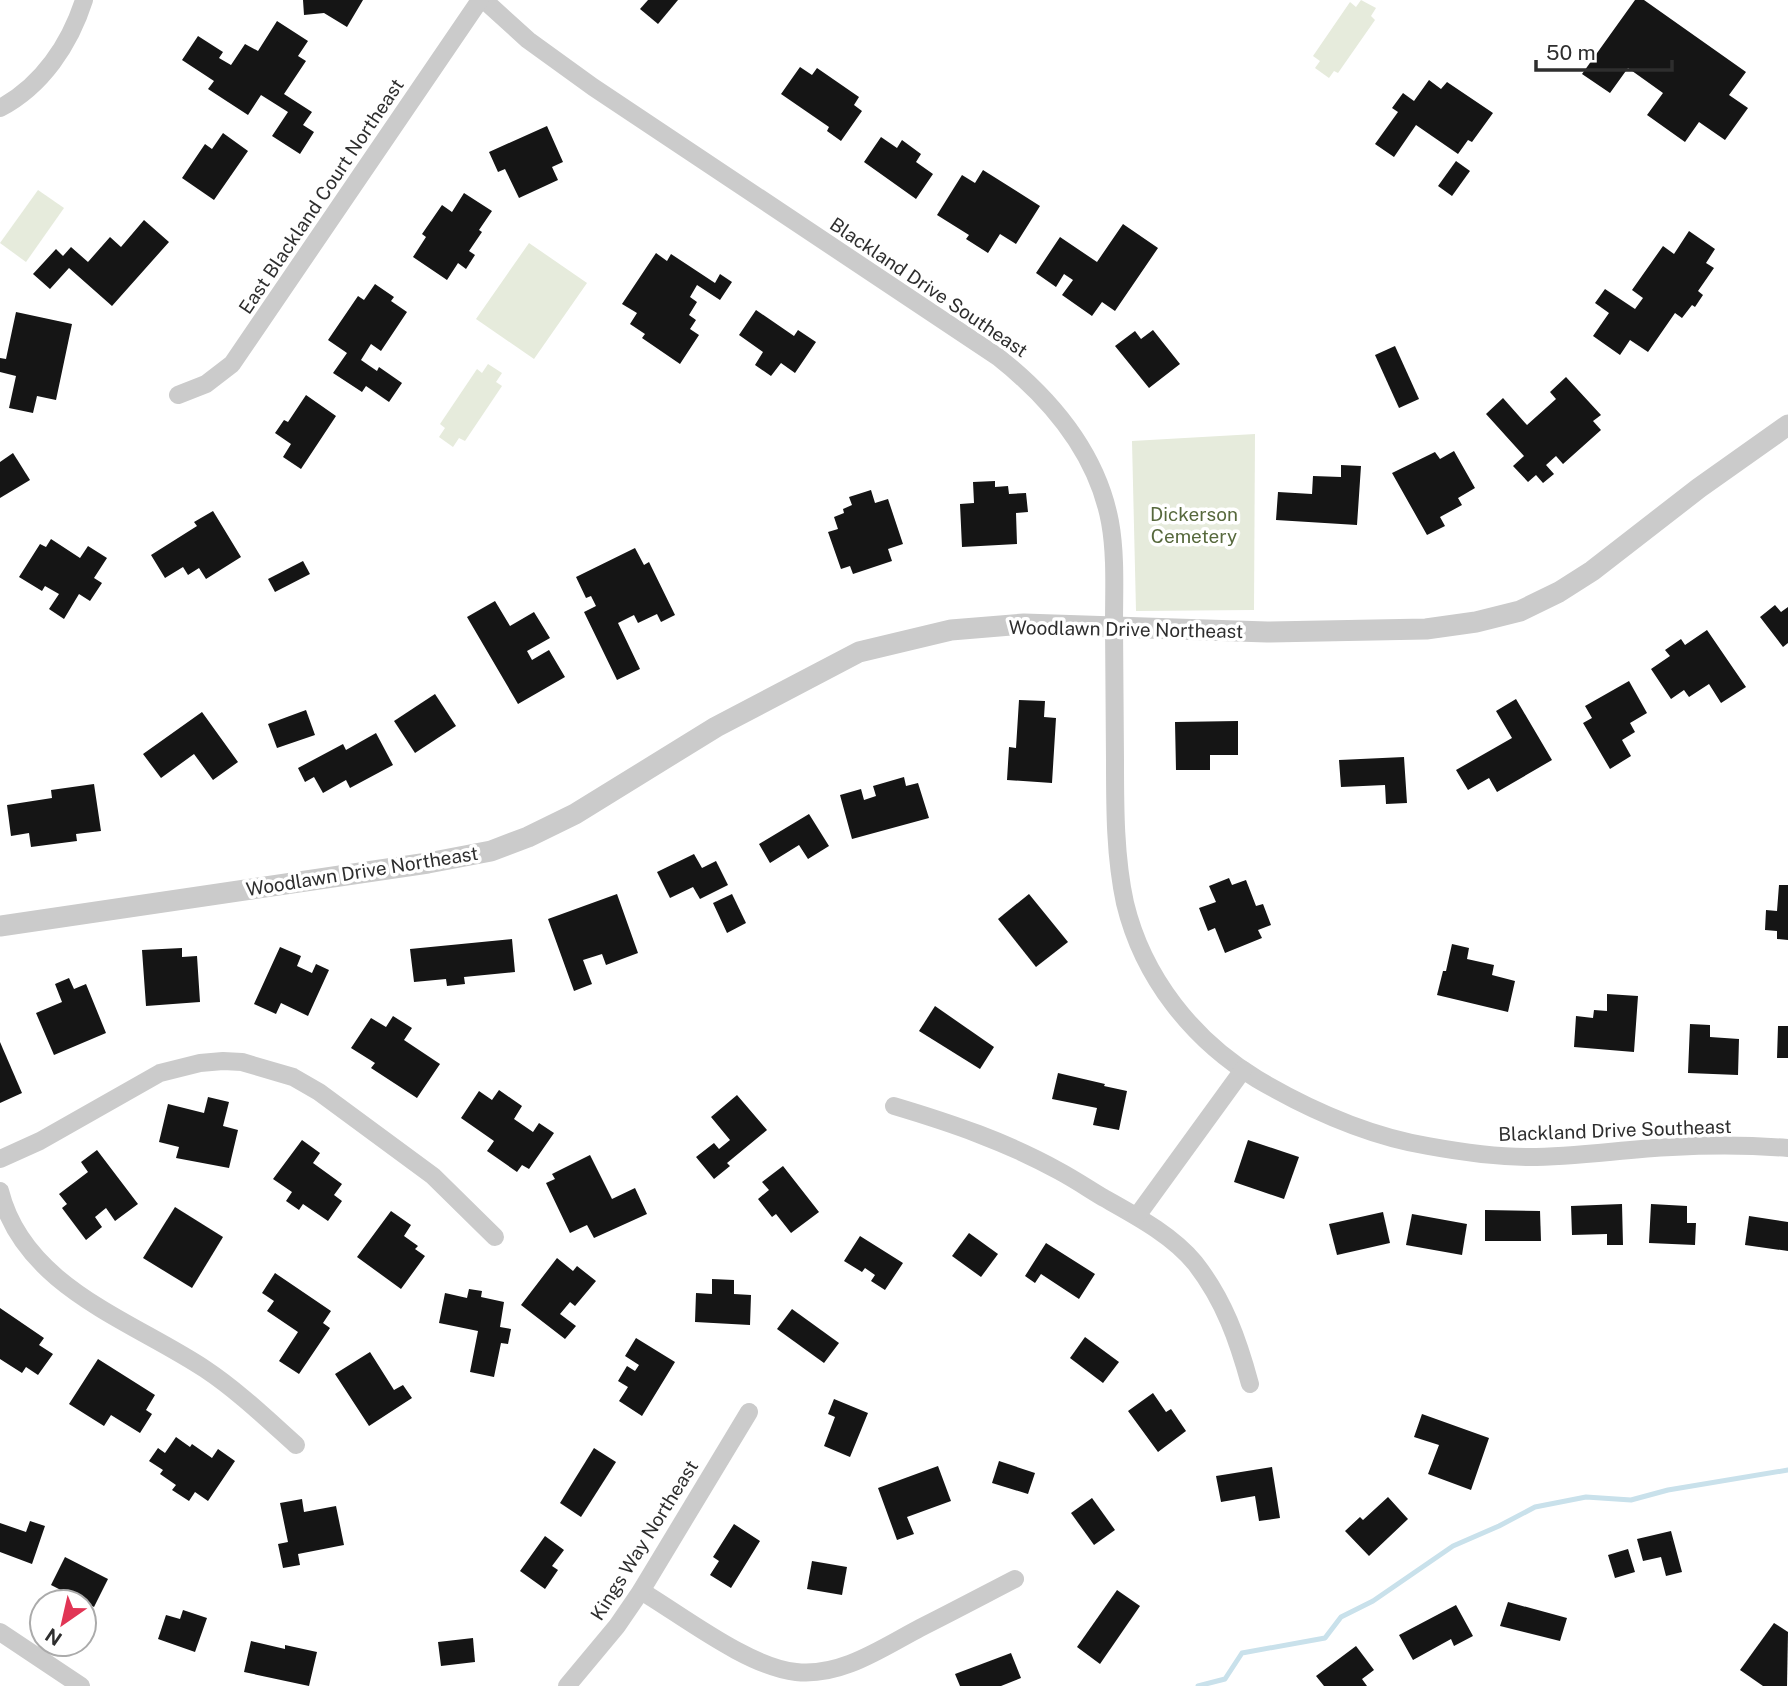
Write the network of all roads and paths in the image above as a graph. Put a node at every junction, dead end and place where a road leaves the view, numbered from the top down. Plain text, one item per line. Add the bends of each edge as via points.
1 (84, 0) edge
2 (482, 0) edge
3 (0, 108) edge
4 (178, 395) dead end
5 (1788, 425) edge
6 (1114, 627) junction
7 (0, 926) edge
8 (1243, 1070) junction
9 (894, 1107) dead end
10 (1788, 1149) edge
11 (0, 1159) edge
12 (0, 1191) edge
13 (1136, 1216) junction
14 (495, 1237) dead end
15 (1250, 1384) dead end
16 (749, 1412) dead end
17 (296, 1445) dead end
18 (1015, 1579) dead end
19 (641, 1591) junction
20 (0, 1632) edge
21 (81, 1686) edge
22 (567, 1686) edge

1 - 3 street via 60,53 31,87
2 - 4 street, East Blackland Court Northeast via 232,364 206,384
2 - 6 street, Blackland Drive Southeast via 527,40 593,87 1032,384 1076,437 1110,521
5 - 6 street, Woodlawn Drive Northeast via 1592,571 1520,611 1426,629 1267,632
6 - 7 street, Woodlawn Drive Northeast via 1024,624 951,630 859,653 716,727 575,814 491,851
6 - 8 street, Blackland Drive Southeast via 1115,812 1125,904 1145,958 1164,992 1212,1047
8 - 10 street, Blackland Drive Southeast via 1272,1088 1352,1123 1437,1148 1529,1157 1674,1147
8 - 13 street
9 - 13 street via 972,1130 1021,1152
11 - 14 street via 160,1073 200,1063 242,1062 293,1077 319,1092 433,1176
12 - 17 street via 17,1234 52,1276 208,1371
13 - 15 street via 1180,1248 1211,1286 1235,1332
16 - 19 street, Kings Way Northeast
18 - 19 street via 861,1660 819,1672 772,1666
19 - 22 street, Kings Way Northeast
20 - 21 street

